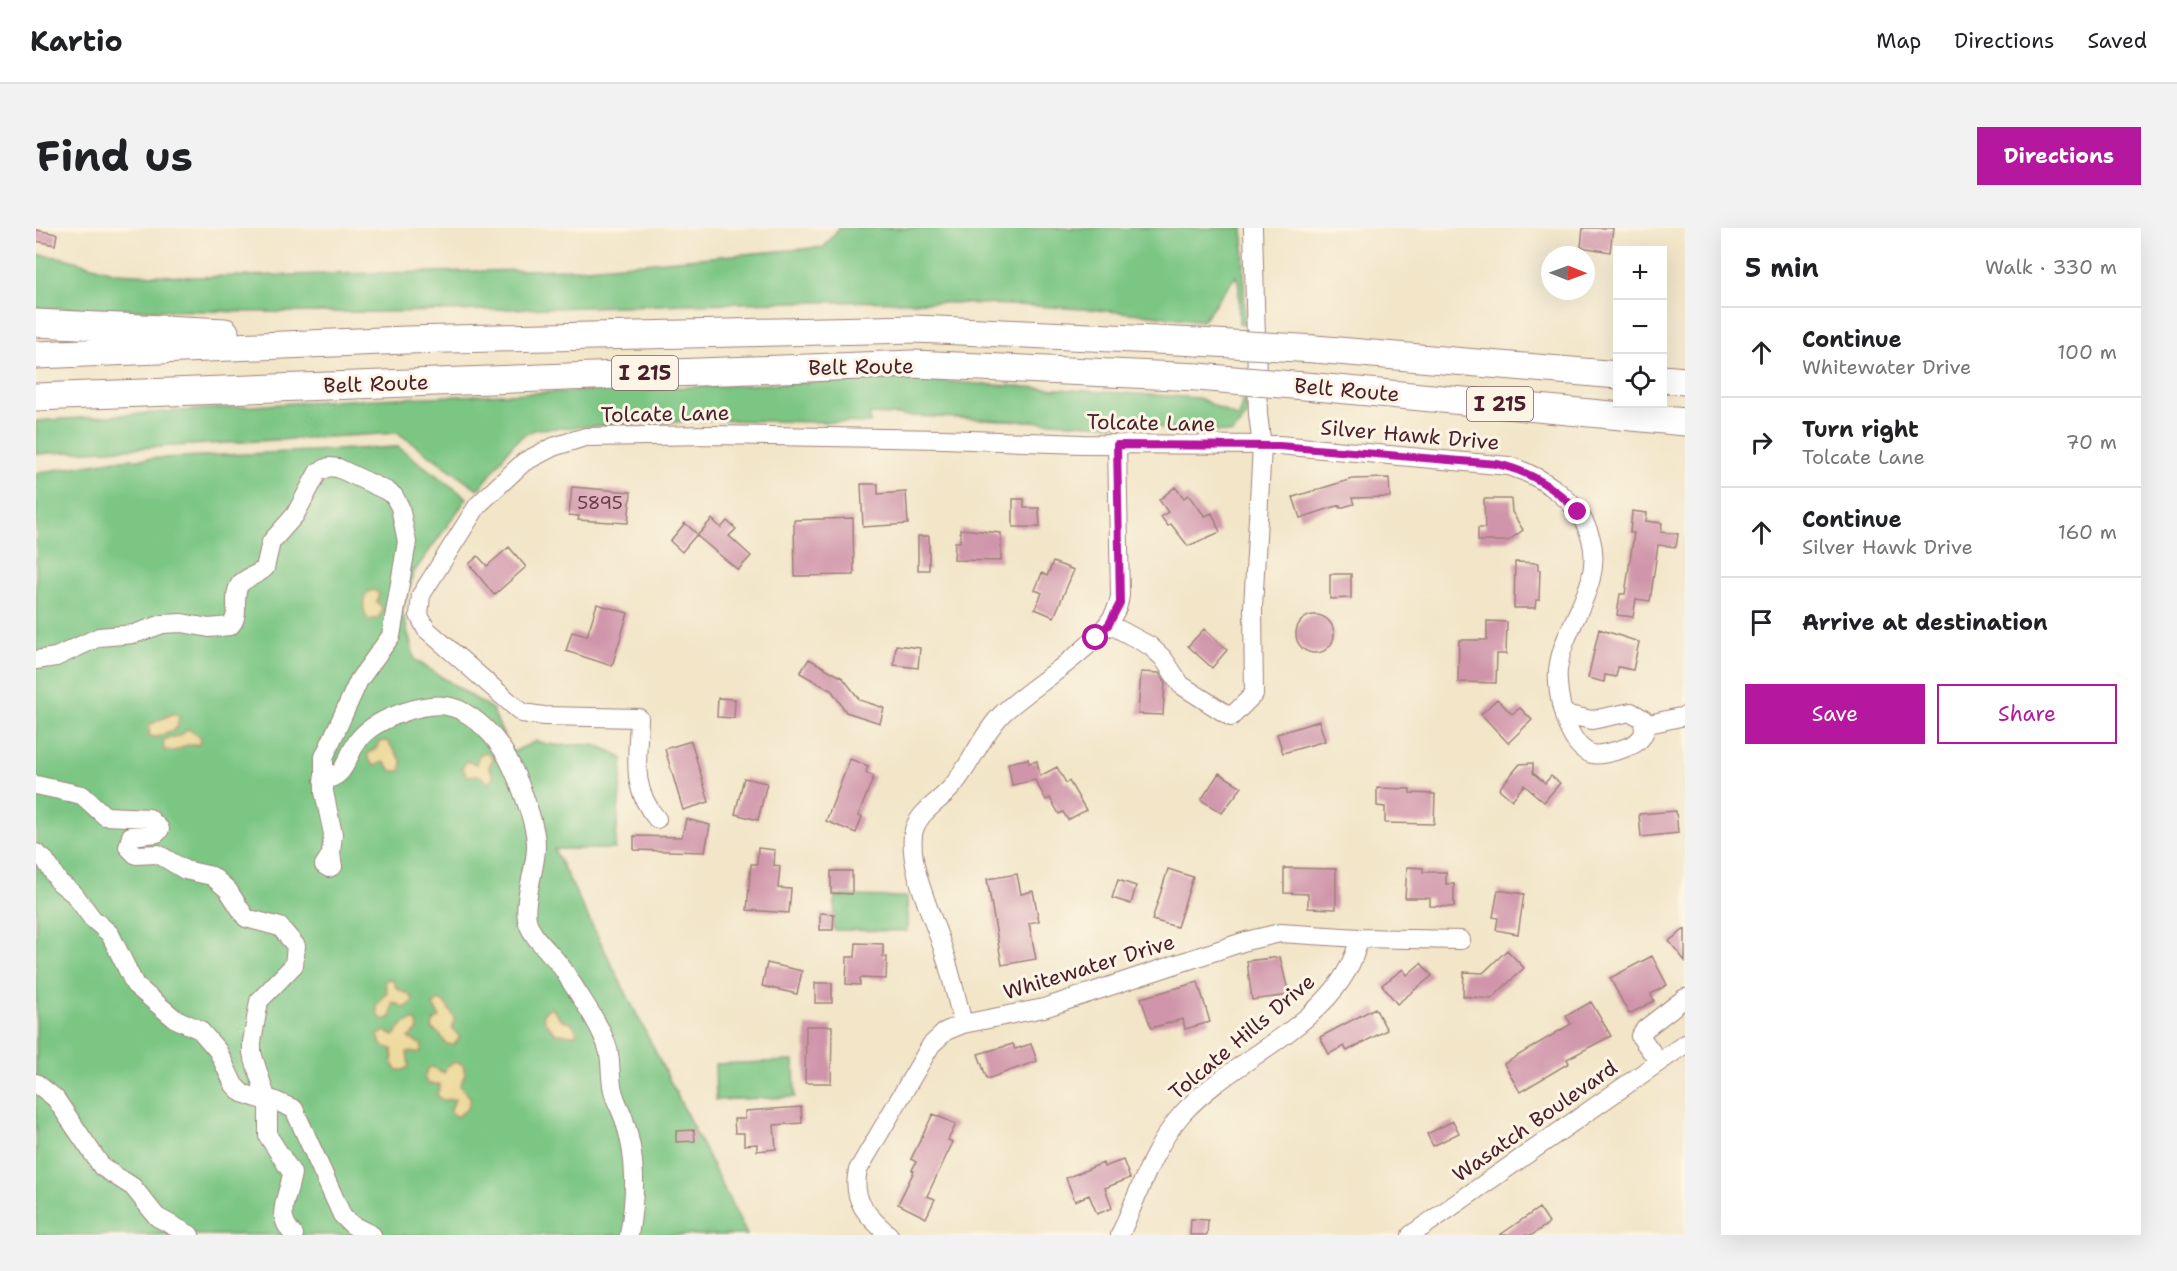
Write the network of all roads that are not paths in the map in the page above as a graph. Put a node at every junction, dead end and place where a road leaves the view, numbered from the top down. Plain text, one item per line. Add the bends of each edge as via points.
1 (1253, 228) edge
2 (36, 323) edge
3 (406, 340) junction
4 (36, 355) edge
5 (1613, 375) edge
6 (1667, 379) edge
7 (1685, 381) edge
8 (93, 396) junction
9 (36, 397) edge
10 (36, 403) edge
11 (1685, 422) edge
12 (1117, 445) junction
13 (1262, 447) junction
14 (1109, 624) junction
15 (36, 660) edge
16 (1564, 714) junction
17 (1685, 716) edge
18 (1644, 725) junction
19 (323, 780) junction
20 (36, 785) edge
21 (657, 819) dead end
22 (36, 853) edge
23 (331, 854) dead end
24 (1359, 938) junction
25 (1461, 940) dead end
26 (1685, 998) edge
27 (963, 1024) junction
28 (1685, 1044) edge
29 (1659, 1062) junction
30 (36, 1083) edge
31 (190, 1235) edge
32 (294, 1235) edge
33 (372, 1235) edge
34 (629, 1235) edge
35 (889, 1235) edge
36 (1120, 1235) edge
37 (1411, 1235) edge

1 - 13 street
2 - 3 highway
3 - 4 highway, Belt Route / I 215
3 - 5 highway, Belt Route / I 215, bridge via 916,329 1315,349
6 - 7 highway
8 - 9 highway, Belt Route / I 215
8 - 10 highway
8 - 11 highway, Belt Route / I 215, bridge via 913,364 1198,377
12 - 13 street, Tolcate Lane
12 - 14 street via 1120,595 1118,609
12 - 21 street, Tolcate Lane via 604,435 553,447 524,462 465,521 421,595 421,622 522,712 639,718 638,786 645,805
13 - 14 street via 1253,609 1254,694 1231,717 1181,685 1150,646
13 - 16 street, Silver Hawk Drive via 1497,464 1521,470 1558,492 1585,524 1594,557 1589,587 1559,661 1558,693
14 - 27 street via 1000,716 950,790 923,816 913,832 916,869
15 - 19 street via 56,657 99,637 134,633 163,624 231,626 237,616 240,584 265,568 271,542 295,515 318,472 338,468 393,496 400,507 407,542 391,636 359,681 324,757
16 - 18 street via 1592,720 1631,712 1640,716
16 - 18 street, Silver Hawk Drive via 1576,742 1594,754 1633,745 1642,736
17 - 18 street
19 - 23 street via 332,822
19 - 34 street via 341,772 360,738 405,711 454,708 470,717 502,748 535,831 535,867 527,920 560,962 608,1049 610,1082 625,1122 636,1172
20 - 33 street via 82,795 105,816 149,818 160,829 131,836 131,852 158,854 185,870 212,876 228,890 246,918 280,927 290,935 296,946 294,964 259,1001 252,1042 263,1091 271,1101 294,1109 342,1215
22 - 32 street via 110,934 135,985 174,1018 200,1029 218,1050 234,1085 268,1105 268,1136 292,1173 282,1207
24 - 25 street, Whitewater Drive
24 - 27 street, Whitewater Drive via 1300,932 1268,935 1054,1005
24 - 36 street, Tolcate Hills Drive via 1349,971 1325,1001 1231,1072 1176,1121
26 - 29 street via 1640,1036
27 - 35 street, Whitewater Drive via 946,1031 931,1045 858,1170 857,1200
28 - 29 street, Wasatch Boulevard
29 - 37 street, Wasatch Boulevard
30 - 31 street via 56,1098 102,1167 133,1187 156,1217

